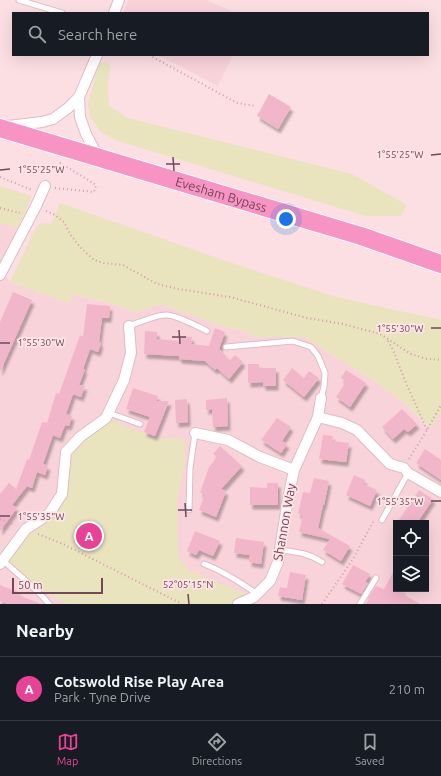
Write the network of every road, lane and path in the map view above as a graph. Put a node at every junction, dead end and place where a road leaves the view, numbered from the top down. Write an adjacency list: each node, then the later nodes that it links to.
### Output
1 (19, 0): 3 (lane)
2 (119, 0): 4 (street)
3 (59, 12)
4 (114, 12)
5 (97, 56): 7 (street)
6 (151, 56): 8 (path)
7 (79, 97): 9 (street); 11 (street)
8 (256, 106)
9 (0, 127): 10 (highway, Evesham Bypass)
10 (63, 147): 11 (highway, Evesham Bypass); 13 (path)
11 (98, 157): 17 (highway, Evesham Bypass)
12 (0, 177): 13 (path)
13 (43, 190): 14 (street)
14 (36, 206): 16 (street); 21 (path)
15 (0, 208): 16 (path)
16 (30, 216): 18 (street)
17 (441, 264)
18 (0, 275)
19 (129, 326): 20 (lane); 25 (street)
20 (207, 331)
21 (388, 340): 23 (path); 28 (path)
22 (226, 347): 24 (lane)
23 (441, 360)
24 (321, 398): 26 (street, Shannon Way)
25 (109, 413): 27 (lane); 36 (street)
26 (318, 417): 30 (street, Shannon Way); 31 (street)
27 (140, 424)
28 (427, 430)
29 (195, 433): 30 (street, Shannon Way); 33 (lane)
30 (294, 470): 37 (street, Shannon Way)
31 (408, 474): 32 (street); 35 (lane)
32 (441, 492)
33 (189, 510)
34 (0, 519): 36 (path)
35 (382, 520)
36 (26, 530): 38 (street); 44 (path)
37 (280, 550): 39 (lane); 42 (street, Shannon Way)
38 (2, 562): 43 (lane)
39 (322, 562)
40 (204, 564): 42 (lane)
41 (376, 578): 46 (lane)
42 (258, 594): 45 (street, Shannon Way)
43 (49, 604)
44 (182, 604)
45 (238, 604)
46 (360, 604)

